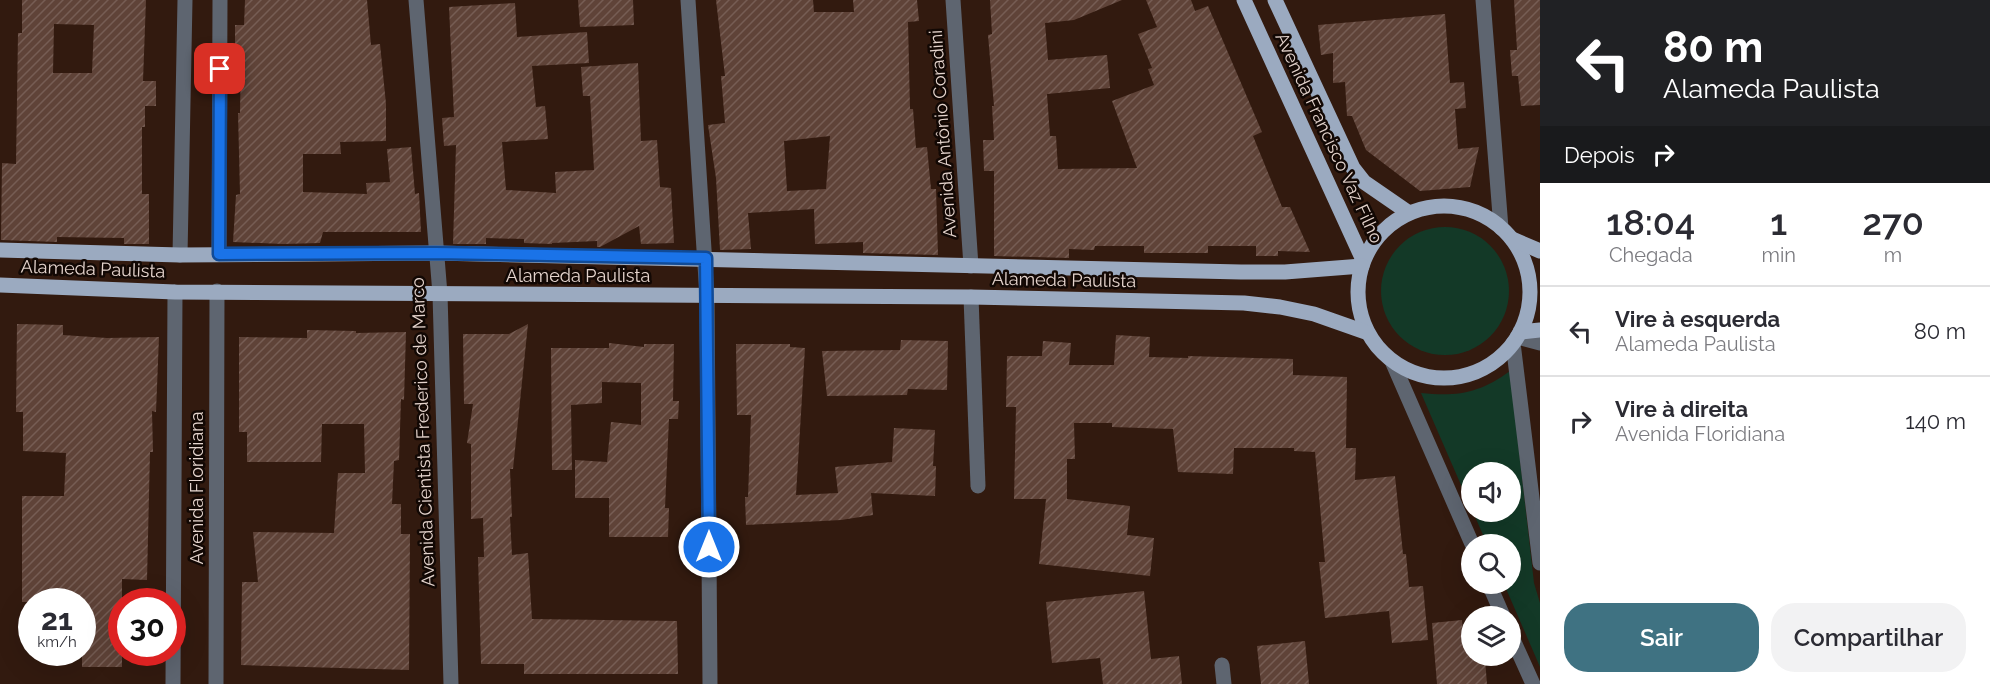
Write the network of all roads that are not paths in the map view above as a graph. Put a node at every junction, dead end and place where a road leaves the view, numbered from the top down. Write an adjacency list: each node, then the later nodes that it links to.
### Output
1 (185, 0): 16 (street)
2 (220, 0): 15 (street)
3 (416, 0): 14 (street, Avenida Cientista Frederico de Marco)
4 (688, 0): 17 (street)
5 (953, 0): 19 (street, Avenida Antônio Coradini)
6 (1244, 0): 18 (main road, Avenida Francisco Vaz Filho)
7 (1275, 0): 9 (main road, Avenida Francisco Vaz Filho)
8 (1483, 0): 10 (street)
9 (1409, 213): 10 (main road); 18 (main road)
10 (1501, 228): 11 (main road)
11 (1512, 239): 13 (main road); 28 (main road)
12 (0, 250): 16 (main road, Alameda Paulista)
13 (1540, 251)
14 (436, 253): 15 (main road, Alameda Paulista); 17 (main road, Alameda Paulista); 23 (street, Avenida Cientista Frederico de Marco)
15 (219, 254): 16 (main road, Alameda Paulista)
16 (180, 255)
17 (706, 258): 19 (main road, Alameda Paulista); 24 (street)
18 (1363, 263): 19 (main road, Alameda Paulista); 27 (main road)
19 (971, 266)
20 (0, 285): 22 (main road, Alameda Paulista)
21 (217, 291): 22 (main road, Alameda Paulista); 23 (main road, Alameda Paulista); 37 (street, Avenida Floridiana)
22 (175, 292): 36 (street, Avenida Floridiana)
23 (440, 294): 24 (main road, Alameda Paulista); 38 (street, Avenida Cientista Frederico de Marco)
24 (707, 296): 25 (main road, Alameda Paulista); 39 (street)
25 (970, 297): 27 (main road, Alameda Paulista); 31 (street)
26 (1540, 330): 28 (main road)
27 (1368, 333): 30 (main road)
28 (1516, 337): 29 (street); 30 (main road); 33 (street)
29 (1540, 343)
30 (1392, 361): 32 (street)
31 (978, 486)
32 (1468, 534)
33 (1540, 563)
34 (1521, 657): 41 (street)
35 (1222, 664): 40 (street)
36 (173, 684)
37 (216, 684)
38 (451, 684)
39 (710, 684)
40 (1224, 684)
41 (1533, 684)

